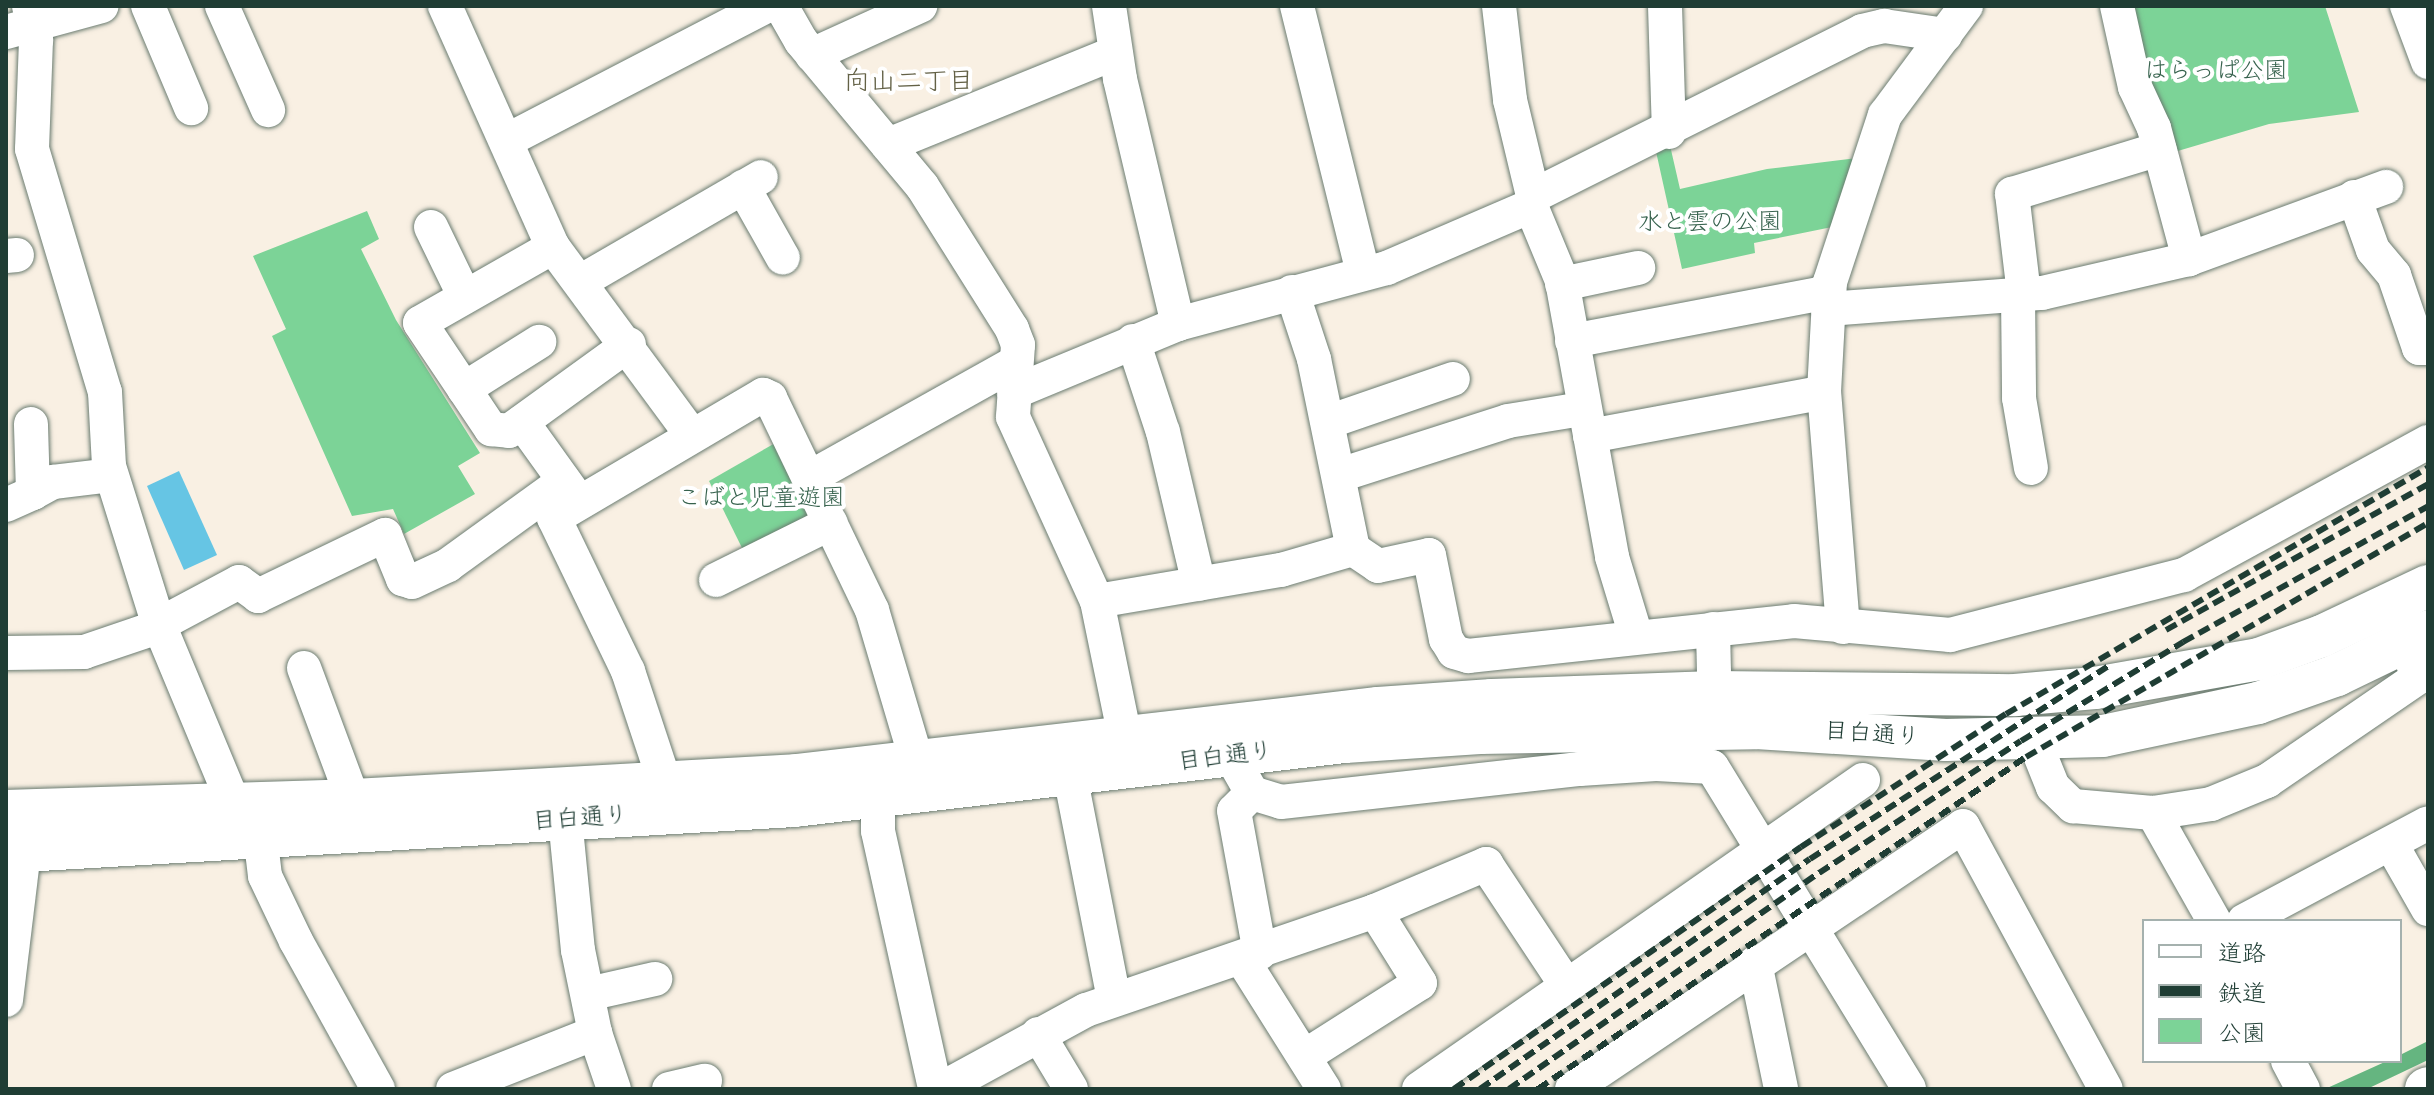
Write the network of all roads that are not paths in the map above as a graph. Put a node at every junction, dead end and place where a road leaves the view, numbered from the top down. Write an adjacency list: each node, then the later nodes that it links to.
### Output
1 (102, 6): 15 (street)
2 (148, 6): 20 (street)
3 (222, 6): 21 (street)
4 (445, 6): 23 (street)
5 (766, 6): 23 (street)
6 (781, 6): 18 (street)
7 (920, 6): 18 (street)
8 (1109, 6): 17 (street)
9 (1297, 6): 34 (street)
10 (1499, 6): 28 (street)
11 (1665, 6): 22 (street)
12 (1966, 6): 16 (street)
13 (2117, 6): 25 (street)
14 (2407, 6): 19 (street)
15 (23, 22): 58 (street)
16 (1945, 35): 22 (street); 40 (street)
17 (1115, 53): 24 (street); 41 (street)
18 (812, 55): 24 (street)
19 (2428, 62)
20 (191, 108)
21 (268, 110)
22 (1669, 132): 28 (street)
23 (506, 141): 30 (street)
24 (888, 145): 47 (street)
25 (2159, 149): 32 (street); 39 (street)
26 (2386, 187): 27 (street)
27 (2354, 197): 32 (street); 46 (street)
28 (1532, 201): 34 (street); 36 (street)
29 (431, 227): 38 (street)
30 (553, 247): 35 (street); 38 (street)
31 (783, 258): 35 (street)
32 (2189, 259): 39 (street)
33 (1638, 268): 36 (street)
34 (1363, 273): 37 (street)
35 (580, 282): 45 (street)
36 (1562, 284): 43 (street)
37 (1292, 292): 41 (street); 52 (street)
38 (464, 295): 49 (street)
39 (2021, 295): 40 (street); 57 (street)
40 (1828, 300): 43 (street); 50 (street)
41 (1178, 324): 42 (street)
42 (1133, 341): 47 (street); 66 (street)
43 (1572, 341): 53 (street)
44 (539, 342): 49 (street)
45 (629, 344): 51 (street); 55 (street)
46 (2428, 348)
47 (1014, 378): 60 (street); 68 (street)
48 (1453, 379): 52 (street)
49 (464, 389): 51 (street)
50 (1824, 392): 53 (street); 70 (street)
51 (522, 422): 61 (street)
52 (1328, 422): 59 (street)
53 (1586, 422): 59 (street); 72 (street)
54 (31, 424): 62 (street)
55 (691, 434): 60 (street); 61 (street)
56 (2428, 442): 70 (street)
57 (2031, 468)
58 (111, 475): 62 (street); 69 (street)
59 (1340, 475): 64 (street)
60 (809, 478): 63 (street)
61 (572, 492): 69 (street); 83 (street)
62 (19, 499)
63 (831, 523): 65 (street); 80 (street)
64 (1353, 549): 66 (street); 72 (street)
65 (716, 580)
66 (1199, 584): 68 (street)
67 (2428, 586): 76 (main road, 目白通り)
68 (1097, 601): 77 (street)
69 (158, 622): 74 (street); 89 (street)
70 (1843, 627): 71 (street)
71 (1713, 629): 72 (street); 76 (street)
72 (1636, 636)
73 (2416, 638): 78 (main road, 目白通り); 87 (street)
74 (6, 653)
75 (304, 668): 86 (street)
76 (1714, 710): 77 (main road, 目白通り); 78 (main road, 目白通り); 79 (main road, 目白通り)
77 (1125, 737): 80 (main road, 目白通り)
78 (2034, 740): 87 (street)
79 (1231, 756): 81 (main road, 目白通り); 84 (street)
80 (916, 759): 83 (main road, 目白通り)
81 (1070, 775): 85 (main road, 目白通り); 105 (street)
82 (1863, 780): 93 (street)
83 (665, 783): 86 (main road, 目白通り)
84 (1252, 793): 93 (street); 100 (street)
85 (878, 796): 88 (main road, 目白通り); 116 (street)
86 (353, 800): 89 (main road, 目白通り)
87 (2153, 813): 97 (street)
88 (565, 818): 89 (main road, 目白通り); 104 (street)
89 (247, 820): 91 (main road, 目白通り); 112 (street)
90 (2428, 823): 92 (street)
91 (17, 831): 94 (street)
92 (2391, 844): 95 (street); 98 (street)
93 (1762, 845): 99 (street); 103 (street)
94 (11, 899): 106 (street)
95 (2428, 909)
96 (1375, 911): 100 (street); 103 (street); 109 (street)
97 (2213, 919)
98 (2248, 919)
99 (1811, 926): 101 (street); 122 (street); 123 (street)
100 (1251, 956): 105 (street); 109 (street)
101 (1755, 963): 120 (street); 121 (street)
102 (655, 979): 104 (street)
103 (1566, 985): 119 (street)
104 (588, 994): 107 (street)
105 (1114, 999): 108 (street)
106 (6, 1000)
107 (595, 1033): 113 (street); 114 (street)
108 (1038, 1034): 116 (street); 117 (street)
109 (1305, 1056): 118 (street)
110 (2289, 1063): 124 (street)
111 (705, 1081): 115 (street)
112 (378, 1089)
113 (453, 1089)
114 (614, 1089)
115 (669, 1089)
116 (938, 1089)
117 (1071, 1089)
118 (1324, 1089)
119 (1419, 1089)
120 (1572, 1089)
121 (1781, 1089)
122 (1909, 1089)
123 (2106, 1089)
124 (2303, 1089)

